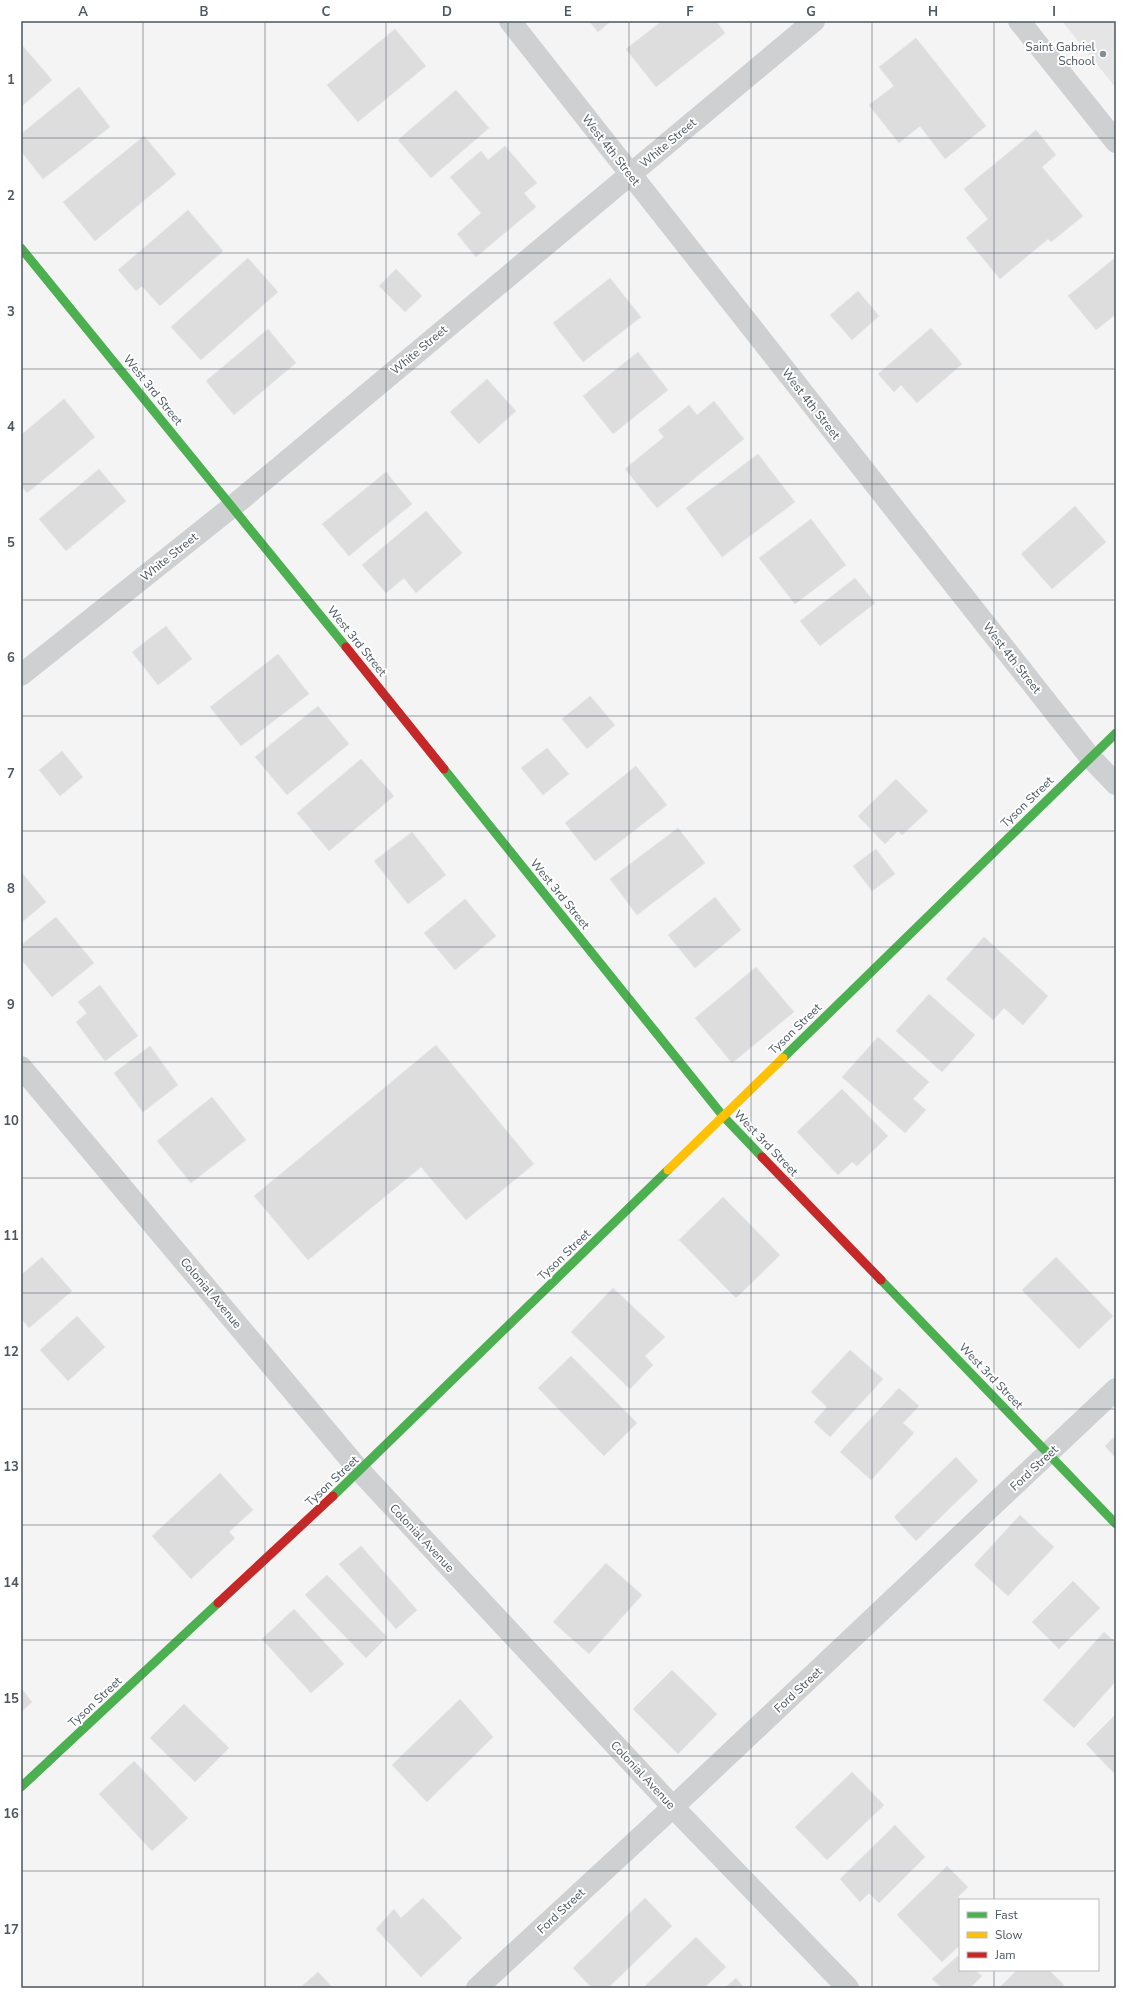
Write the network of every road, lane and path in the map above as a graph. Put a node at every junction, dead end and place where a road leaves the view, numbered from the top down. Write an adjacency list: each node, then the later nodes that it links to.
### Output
1 (510, 21): 5 (street, West 4th Street)
2 (814, 21): 5 (street, White Street)
3 (1019, 21): 4 (street)
4 (1116, 142)
5 (630, 174): 7 (street, White Street); 10 (street, West 4th Street)
6 (21, 248): 7 (street, West 3rd Street)
7 (233, 506): 8 (street, White Street); 13 (street, West 3rd Street)
8 (21, 675)
9 (1116, 733): 10 (street, Tyson Street)
10 (1090, 757): 11 (street, West 4th Street); 13 (street, Tyson Street)
11 (1116, 784)
12 (21, 1067): 16 (street, Colonial Avenue)
13 (723, 1116): 15 (street, West 3rd Street); 16 (street, Tyson Street)
14 (1116, 1389): 15 (street, Ford Street)
15 (1049, 1454): 17 (street, West 3rd Street); 19 (street, Ford Street)
16 (360, 1471): 18 (street, Tyson Street); 19 (street, Colonial Avenue)
17 (1116, 1524)
18 (21, 1787)
19 (673, 1807): 20 (street, Ford Street); 21 (street, Colonial Avenue)
20 (477, 1988)
21 (848, 1988)

